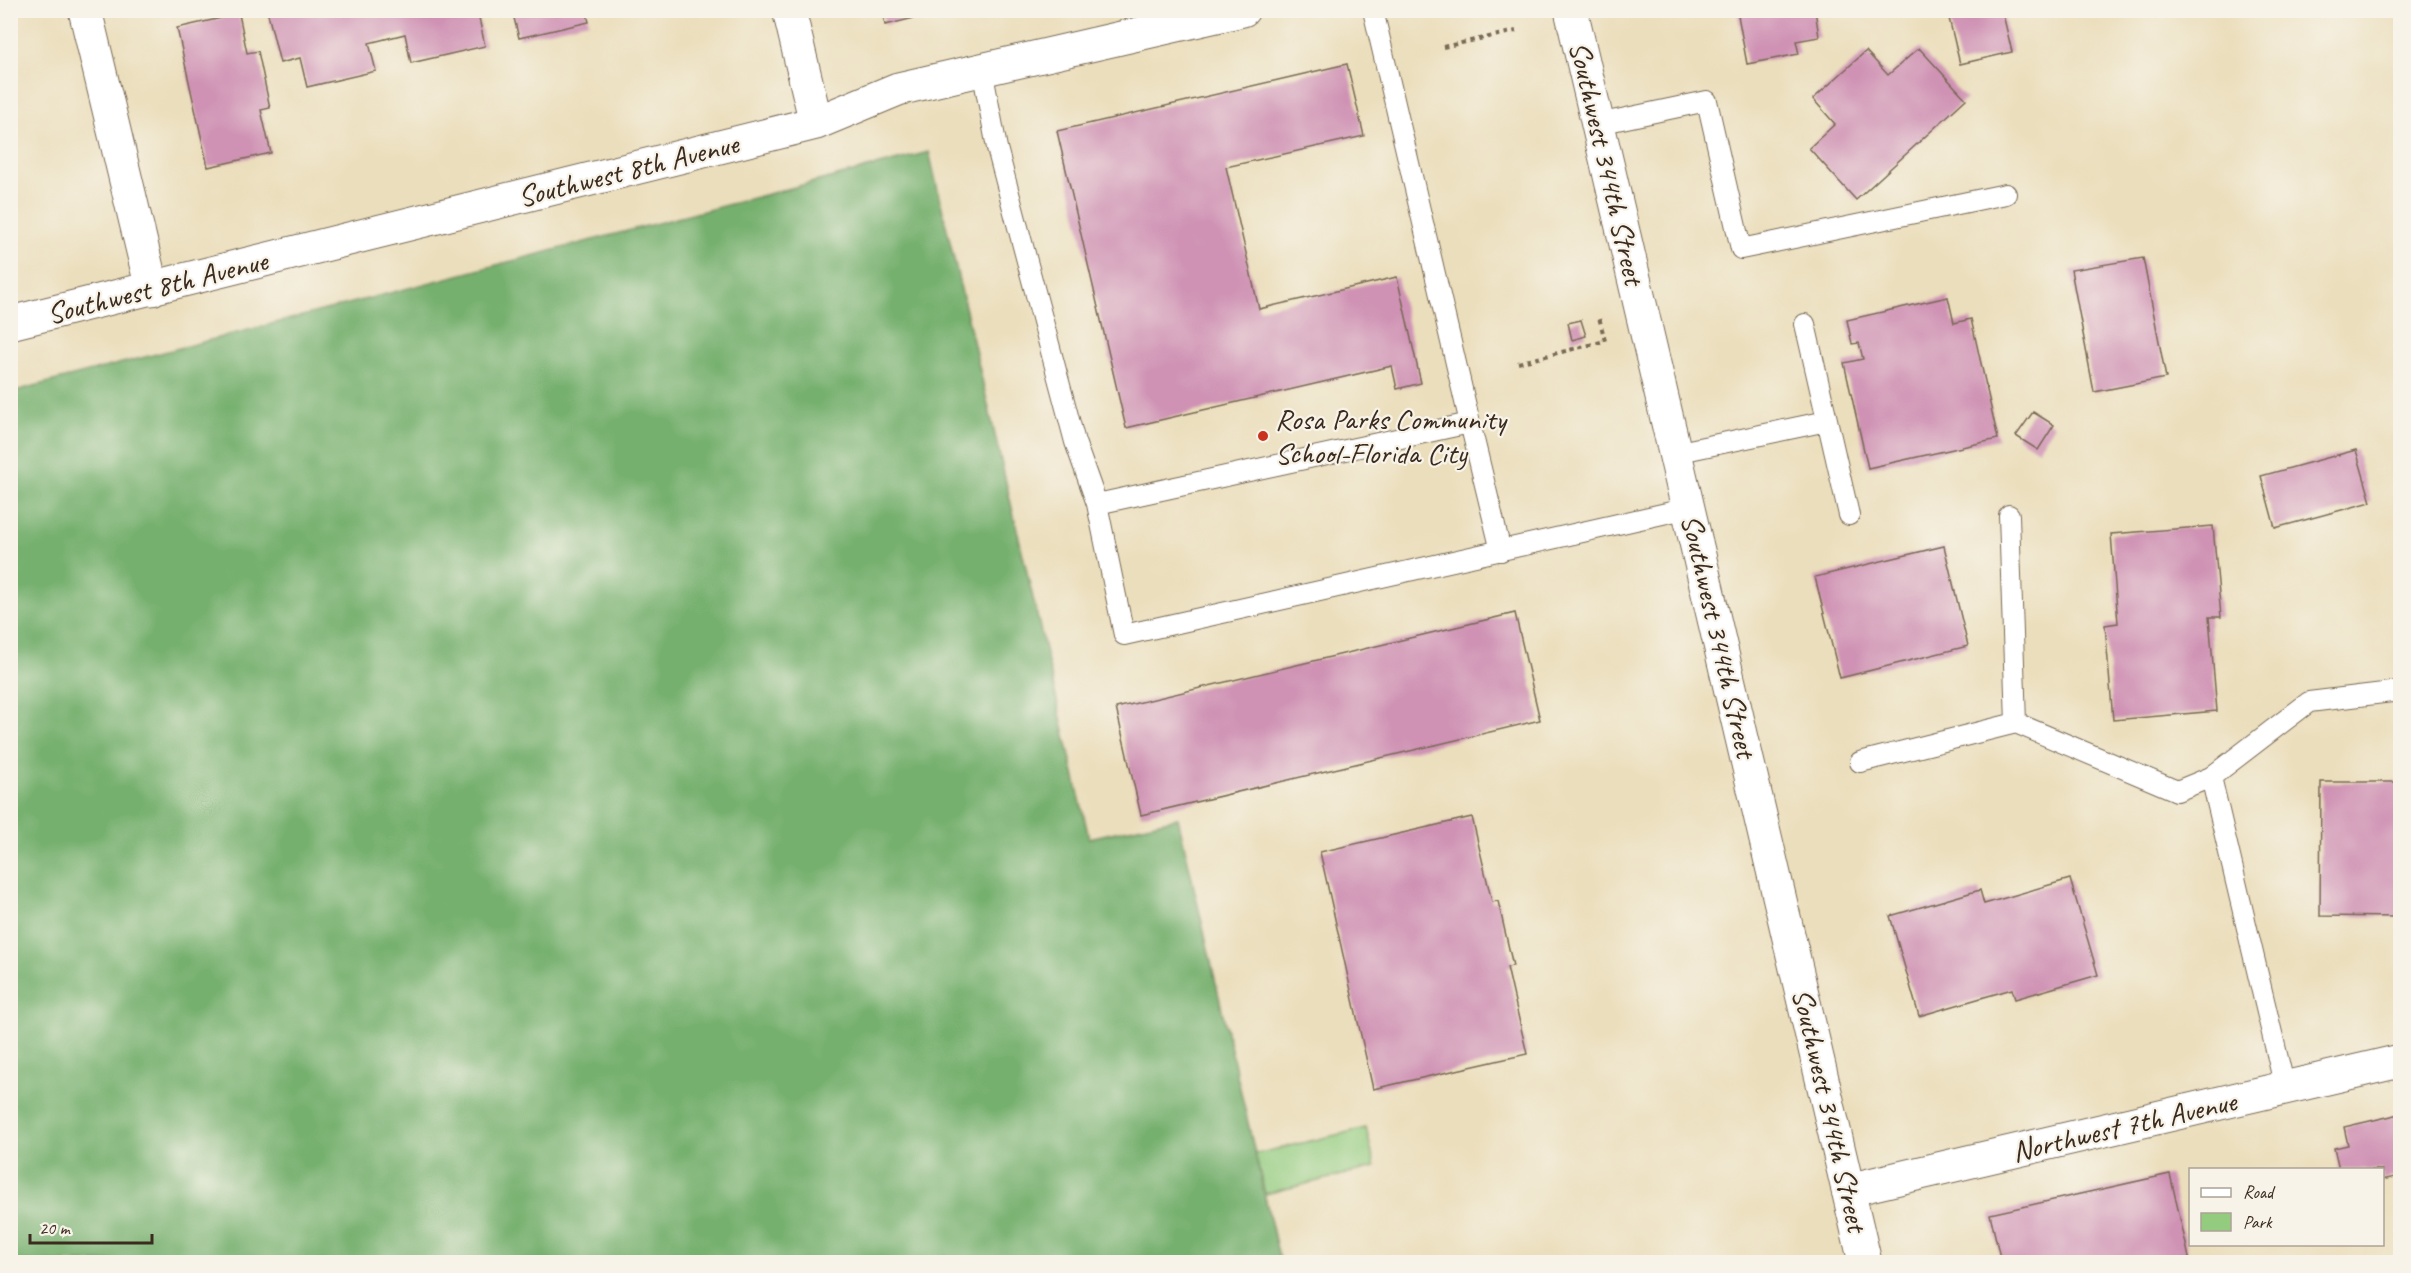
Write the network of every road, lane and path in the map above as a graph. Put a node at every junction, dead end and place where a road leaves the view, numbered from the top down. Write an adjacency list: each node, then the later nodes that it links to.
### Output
1 (84, 10): 12 (street)
2 (789, 10): 9 (street)
3 (1243, 10): 8 (street, Southwest 8th Avenue)
4 (1373, 10): 18 (lane)
5 (1571, 10): 10 (street, Southwest 344th Street)
6 (1516, 31): 7 (path)
7 (1443, 47)
8 (982, 69): 9 (street, Southwest 8th Avenue); 20 (lane)
9 (816, 123): 12 (street, Southwest 8th Avenue)
10 (1598, 124): 11 (lane); 19 (street, Southwest 344th Street)
11 (2007, 194)
12 (152, 289): 14 (street, Southwest 8th Avenue)
13 (1599, 317): 16 (path)
14 (10, 323)
15 (1805, 324): 17 (lane)
16 (1518, 363)
17 (1827, 421): 19 (lane); 22 (lane)
18 (1470, 423): 20 (lane); 24 (lane)
19 (1675, 453): 21 (street, Southwest 344th Street)
20 (1097, 504): 24 (lane)
21 (1689, 508): 24 (lane); 31 (street, Southwest 344th Street)
22 (1849, 515)
23 (2009, 515): 26 (lane)
24 (1501, 551)
25 (2400, 691): 28 (lane)
26 (2016, 723): 27 (lane); 28 (lane)
27 (1860, 762)
28 (2211, 777): 30 (lane)
29 (2400, 1061): 30 (street, Northwest 7th Avenue)
30 (2285, 1088): 31 (street, Northwest 7th Avenue)
31 (1848, 1190): 32 (street, Southwest 344th Street)
32 (1865, 1263)

